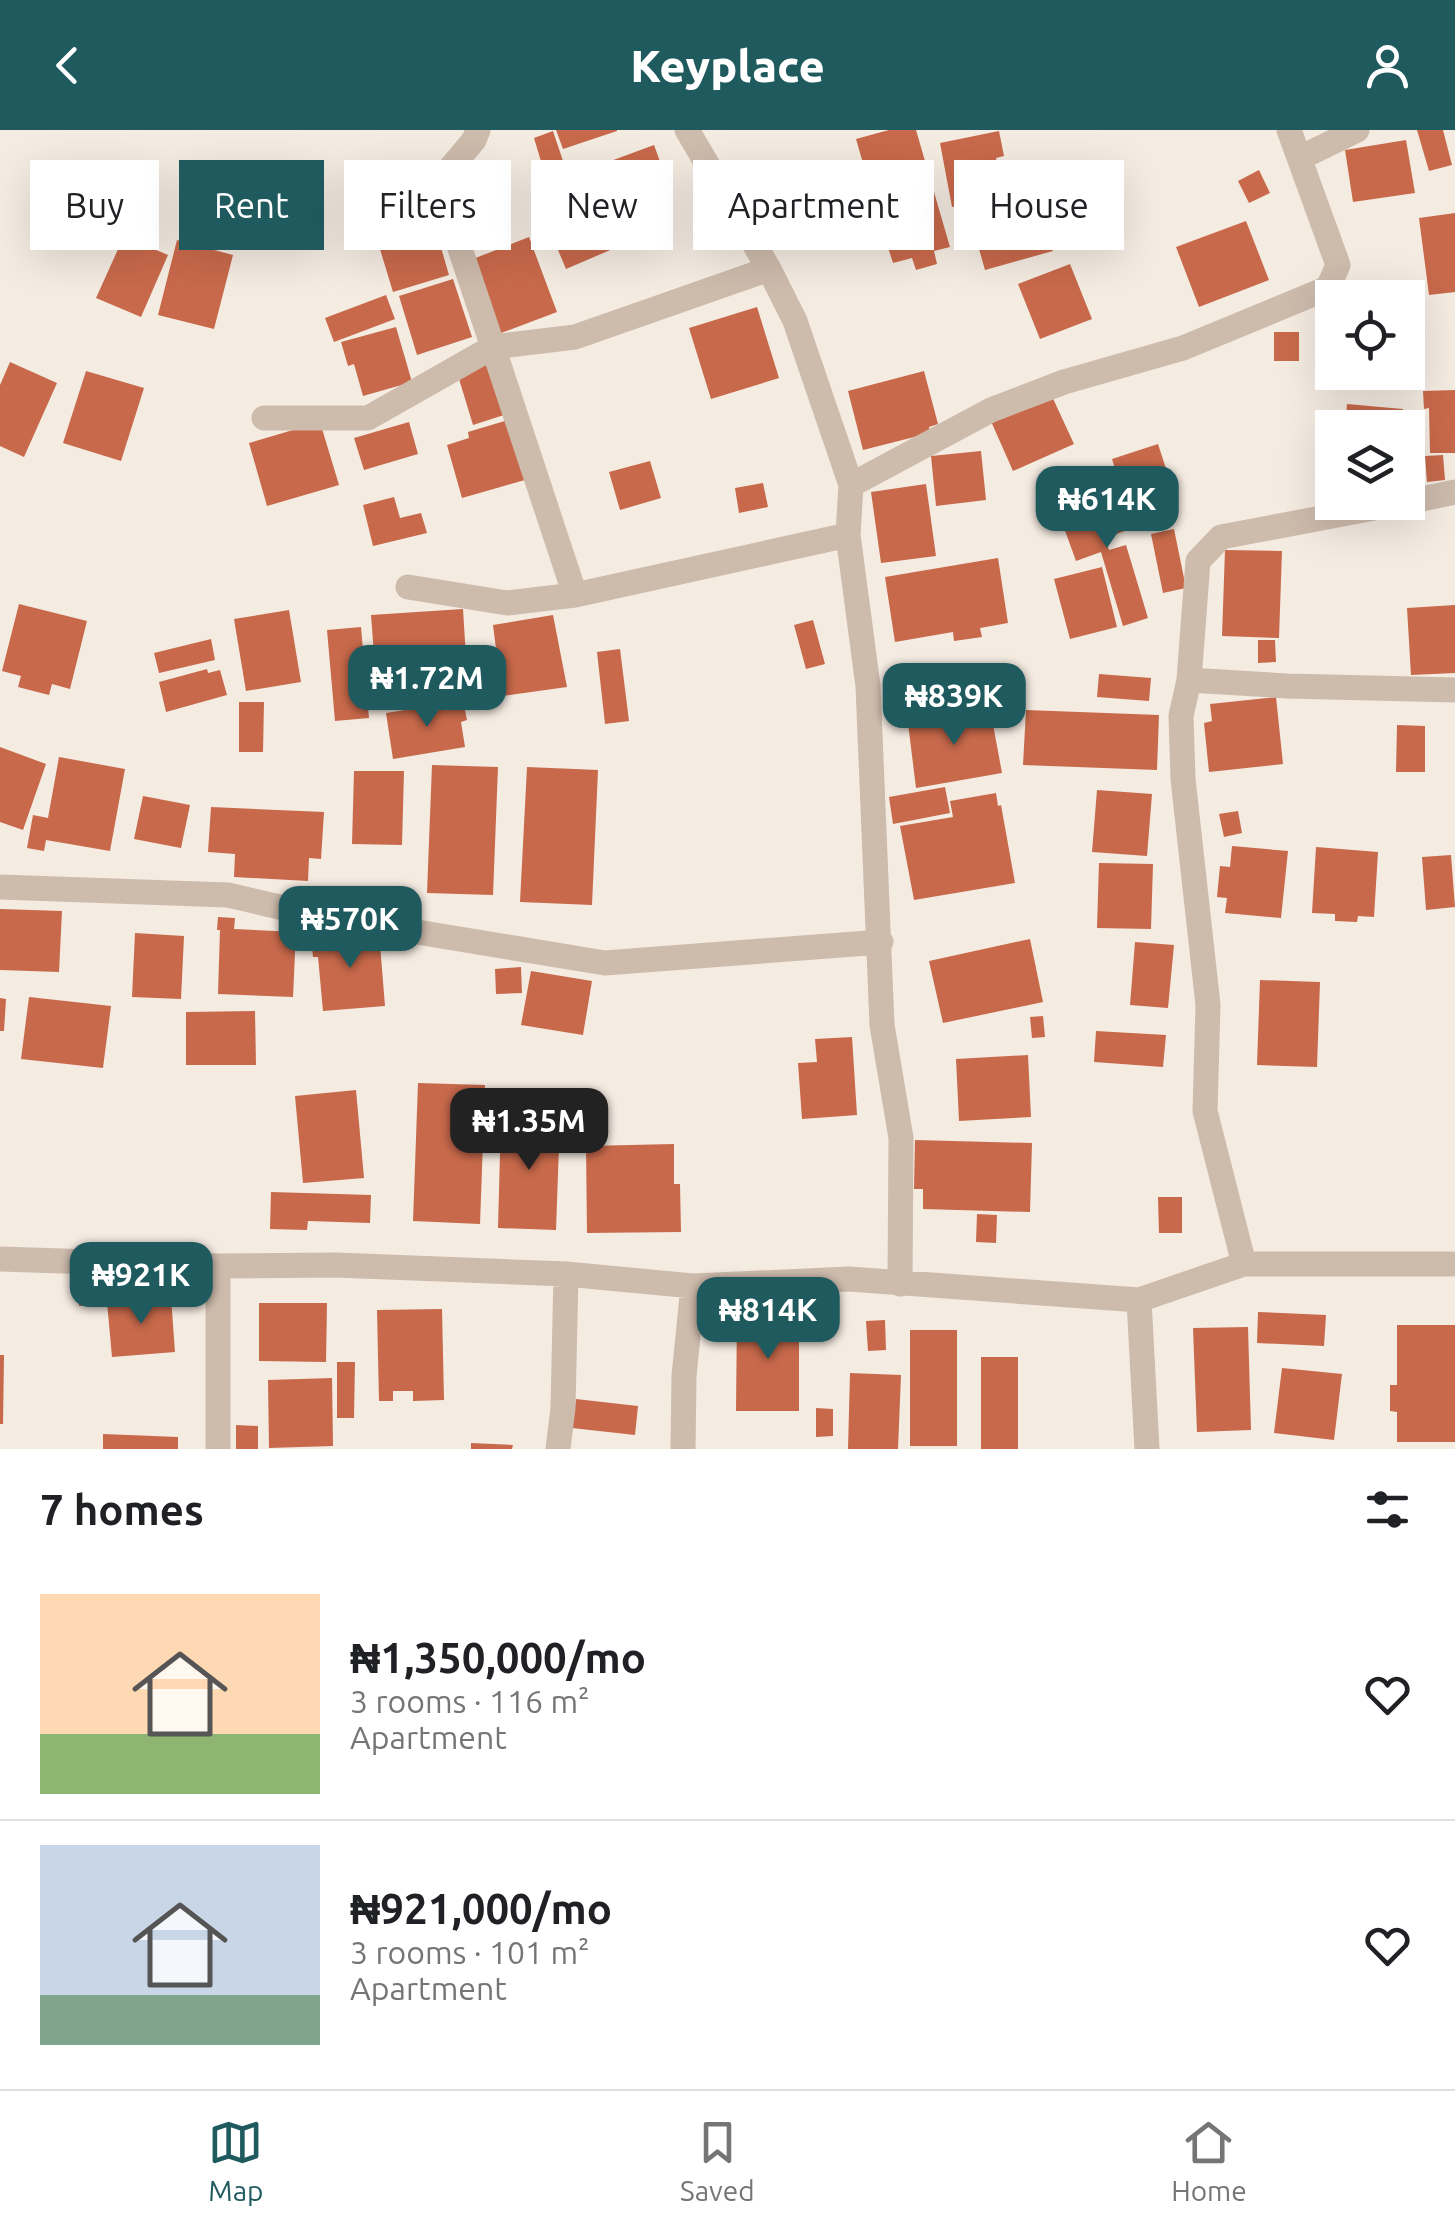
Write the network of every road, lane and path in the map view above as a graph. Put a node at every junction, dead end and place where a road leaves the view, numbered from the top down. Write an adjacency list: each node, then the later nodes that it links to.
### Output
1 (478, 130): 7 (street)
2 (687, 130): 6 (street)
3 (1289, 130): 5 (street)
4 (1357, 130): 5 (street)
5 (1300, 158): 9 (street)
6 (769, 269): 7 (street); 9 (street)
7 (493, 347): 8 (street); 15 (street)
8 (264, 418)
9 (851, 485): 13 (street)
10 (1455, 492): 11 (street)
11 (1425, 498)
12 (1315, 519): 16 (street)
13 (848, 535): 15 (street); 19 (street)
14 (408, 587): 15 (street)
15 (575, 595)
16 (1189, 680): 17 (street); 21 (street)
17 (1455, 690)
18 (0, 887): 19 (street)
19 (881, 942): 25 (street)
20 (0, 1259): 23 (street)
21 (1244, 1264): 22 (street); 27 (street)
22 (1455, 1264)
23 (218, 1266): 24 (street); 28 (street)
24 (566, 1274): 26 (street); 29 (street)
25 (900, 1284): 26 (street); 27 (street)
26 (693, 1286): 30 (street)
27 (1139, 1300): 31 (street)
28 (218, 1449)
29 (558, 1449)
30 (683, 1449)
31 (1146, 1449)

